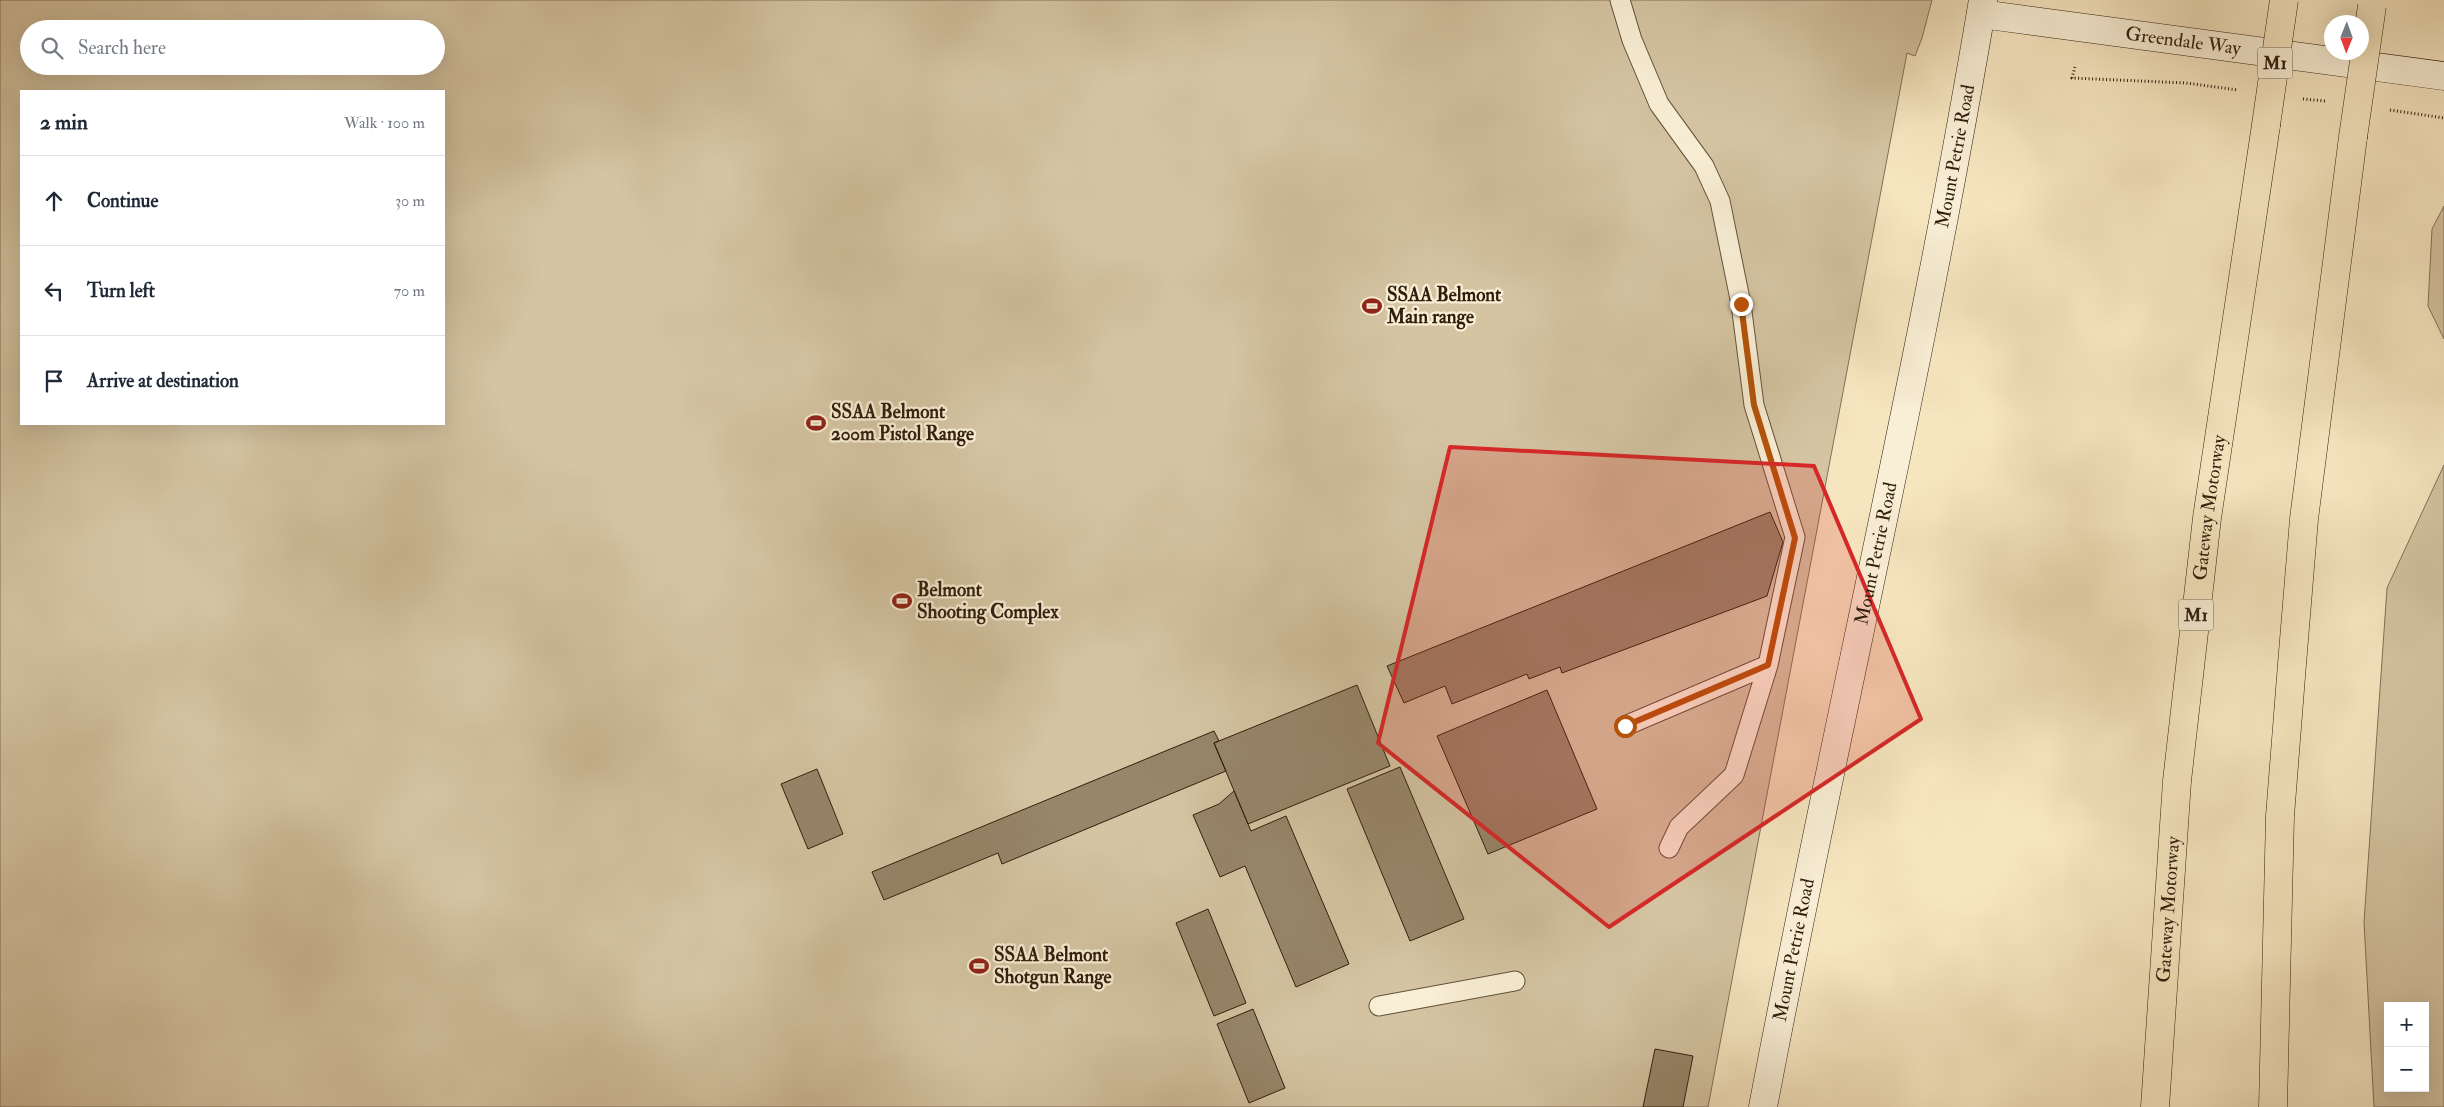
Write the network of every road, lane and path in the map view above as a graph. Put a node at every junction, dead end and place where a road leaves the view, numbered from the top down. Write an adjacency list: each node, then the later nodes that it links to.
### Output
1 (1620, 0): 6 (lane)
2 (2284, 0): 12 (highway, Gateway Motorway / M1, bridge)
3 (2372, 3): 13 (highway, bridge)
4 (1982, 7): 5 (street, Greendale Way); 11 (street, Mount Petrie Road)
5 (2444, 76)
6 (1768, 665): 7 (lane); 8 (lane)
7 (1625, 726)
8 (1669, 848)
9 (1514, 981): 10 (lane)
10 (1378, 1006)
11 (1763, 1107)
12 (2155, 1107)
13 (2273, 1107)

